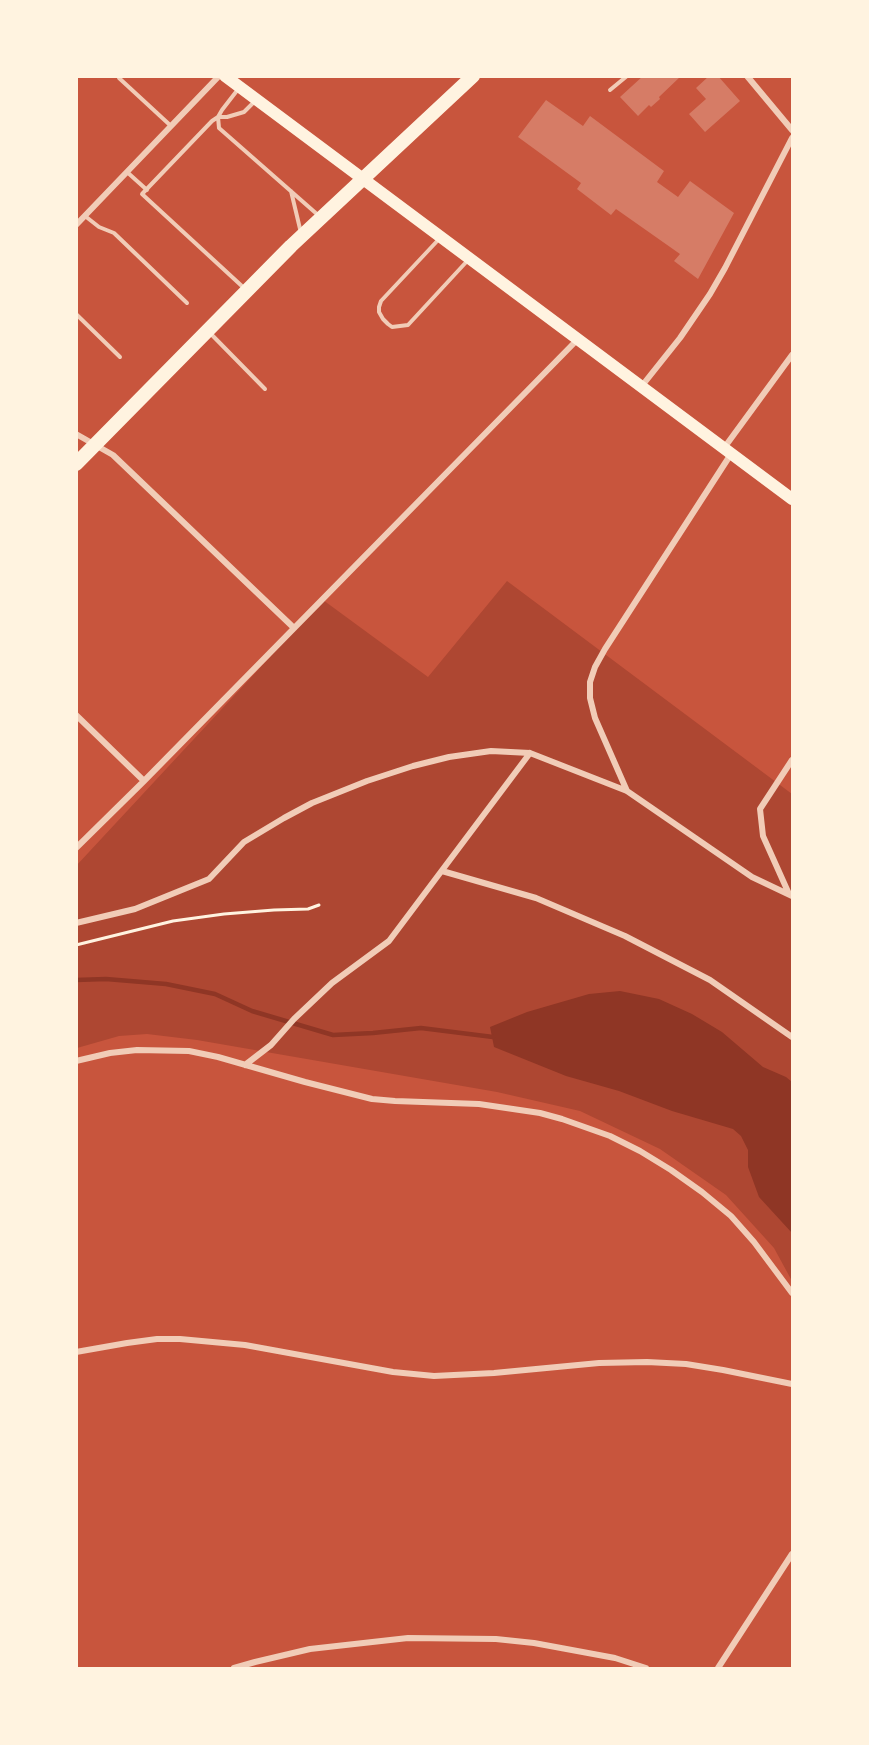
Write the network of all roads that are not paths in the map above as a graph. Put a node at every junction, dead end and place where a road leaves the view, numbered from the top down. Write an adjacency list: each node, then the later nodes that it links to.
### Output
1 (120, 76): 11 (lane)
2 (219, 76): 11 (street)
3 (225, 76): 7 (main road)
4 (473, 76): 15 (main road)
5 (627, 76): 8 (lane)
6 (747, 76): 12 (street)
7 (240, 87): 9 (main road); 10 (lane)
8 (610, 90)
9 (256, 100): 10 (lane); 15 (main road)
10 (218, 117): 16 (lane); 17 (lane)
11 (171, 126): 14 (street)
12 (792, 130)
13 (792, 138): 31 (street)
14 (127, 172): 16 (lane); 18 (street)
15 (362, 178): 19 (main road); 22 (main road)
16 (147, 190): 24 (lane)
17 (291, 190): 19 (lane); 21 (lane)
18 (85, 216): 20 (street); 25 (lane)
19 (321, 217): 21 (main road)
20 (76, 225)
21 (302, 236): 24 (main road)
22 (441, 237): 23 (main road); 23 (lane)
23 (470, 259): 28 (main road)
24 (247, 290): 27 (main road)
25 (187, 303)
26 (76, 314): 30 (lane)
27 (208, 330): 32 (lane); 34 (main road)
28 (578, 339): 31 (main road); 38 (street)
29 (792, 355): 35 (street)
30 (120, 357)
31 (641, 387): 35 (main road)
32 (266, 389)
33 (76, 434): 34 (street)
34 (95, 445): 36 (main road); 38 (street)
35 (728, 451): 37 (main road); 43 (street)
36 (76, 464)
37 (792, 499)
38 (294, 628): 42 (street)
39 (76, 716): 42 (street)
40 (530, 753): 43 (street); 45 (street); 47 (street)
41 (792, 760): 46 (street)
42 (144, 781): 44 (street)
43 (627, 791): 46 (street)
44 (76, 848)
45 (442, 871): 48 (street); 50 (street)
46 (791, 895)
47 (76, 923)
48 (792, 1038)
49 (76, 1061): 50 (street)
50 (245, 1065): 51 (street)
51 (792, 1293)
52 (76, 1352): 53 (street)
53 (792, 1384)
54 (792, 1554): 57 (street)
55 (234, 1668): 56 (street)
56 (646, 1668)
57 (718, 1668)

